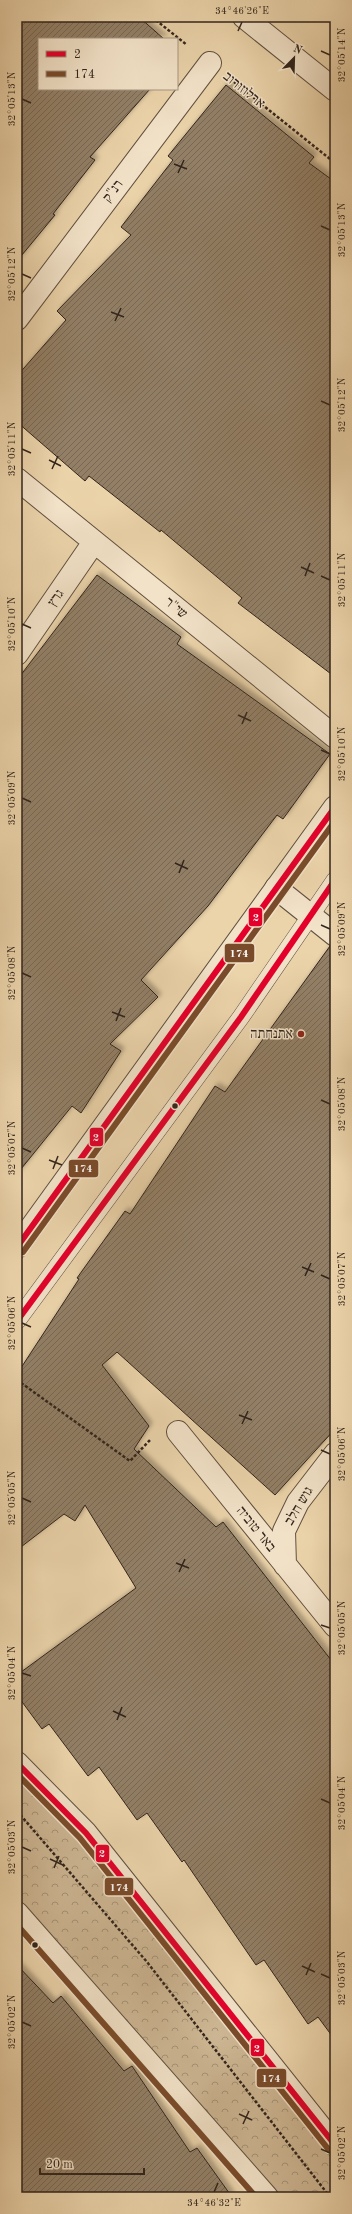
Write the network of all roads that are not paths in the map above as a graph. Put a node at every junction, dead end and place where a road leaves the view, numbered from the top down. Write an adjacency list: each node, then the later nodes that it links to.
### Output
1 (244, 17): 3 (street)
2 (210, 63): 4 (street, רנ"ק)
3 (335, 90)
4 (17, 319)
5 (17, 479): 6 (street, שי"ר)
6 (94, 542): 7 (street, גרץ); 8 (street, שי"ר)
7 (17, 654)
8 (335, 737)
9 (335, 807): 11 (street)
10 (335, 880): 12 (lane)
11 (276, 888): 12 (street); 14 (street)
12 (310, 915): 13 (street); 15 (lane)
13 (335, 934)
14 (17, 1247)
15 (17, 1321)
16 (178, 1432): 18 (street, באר טוביה)
17 (335, 1454): 18 (street, גוש חלב)
18 (285, 1565): 19 (street, באר טוביה)
19 (335, 1626)
20 (17, 1763): 22 (street)
21 (17, 1913): 23 (street)
22 (335, 2145)
23 (267, 2197)

